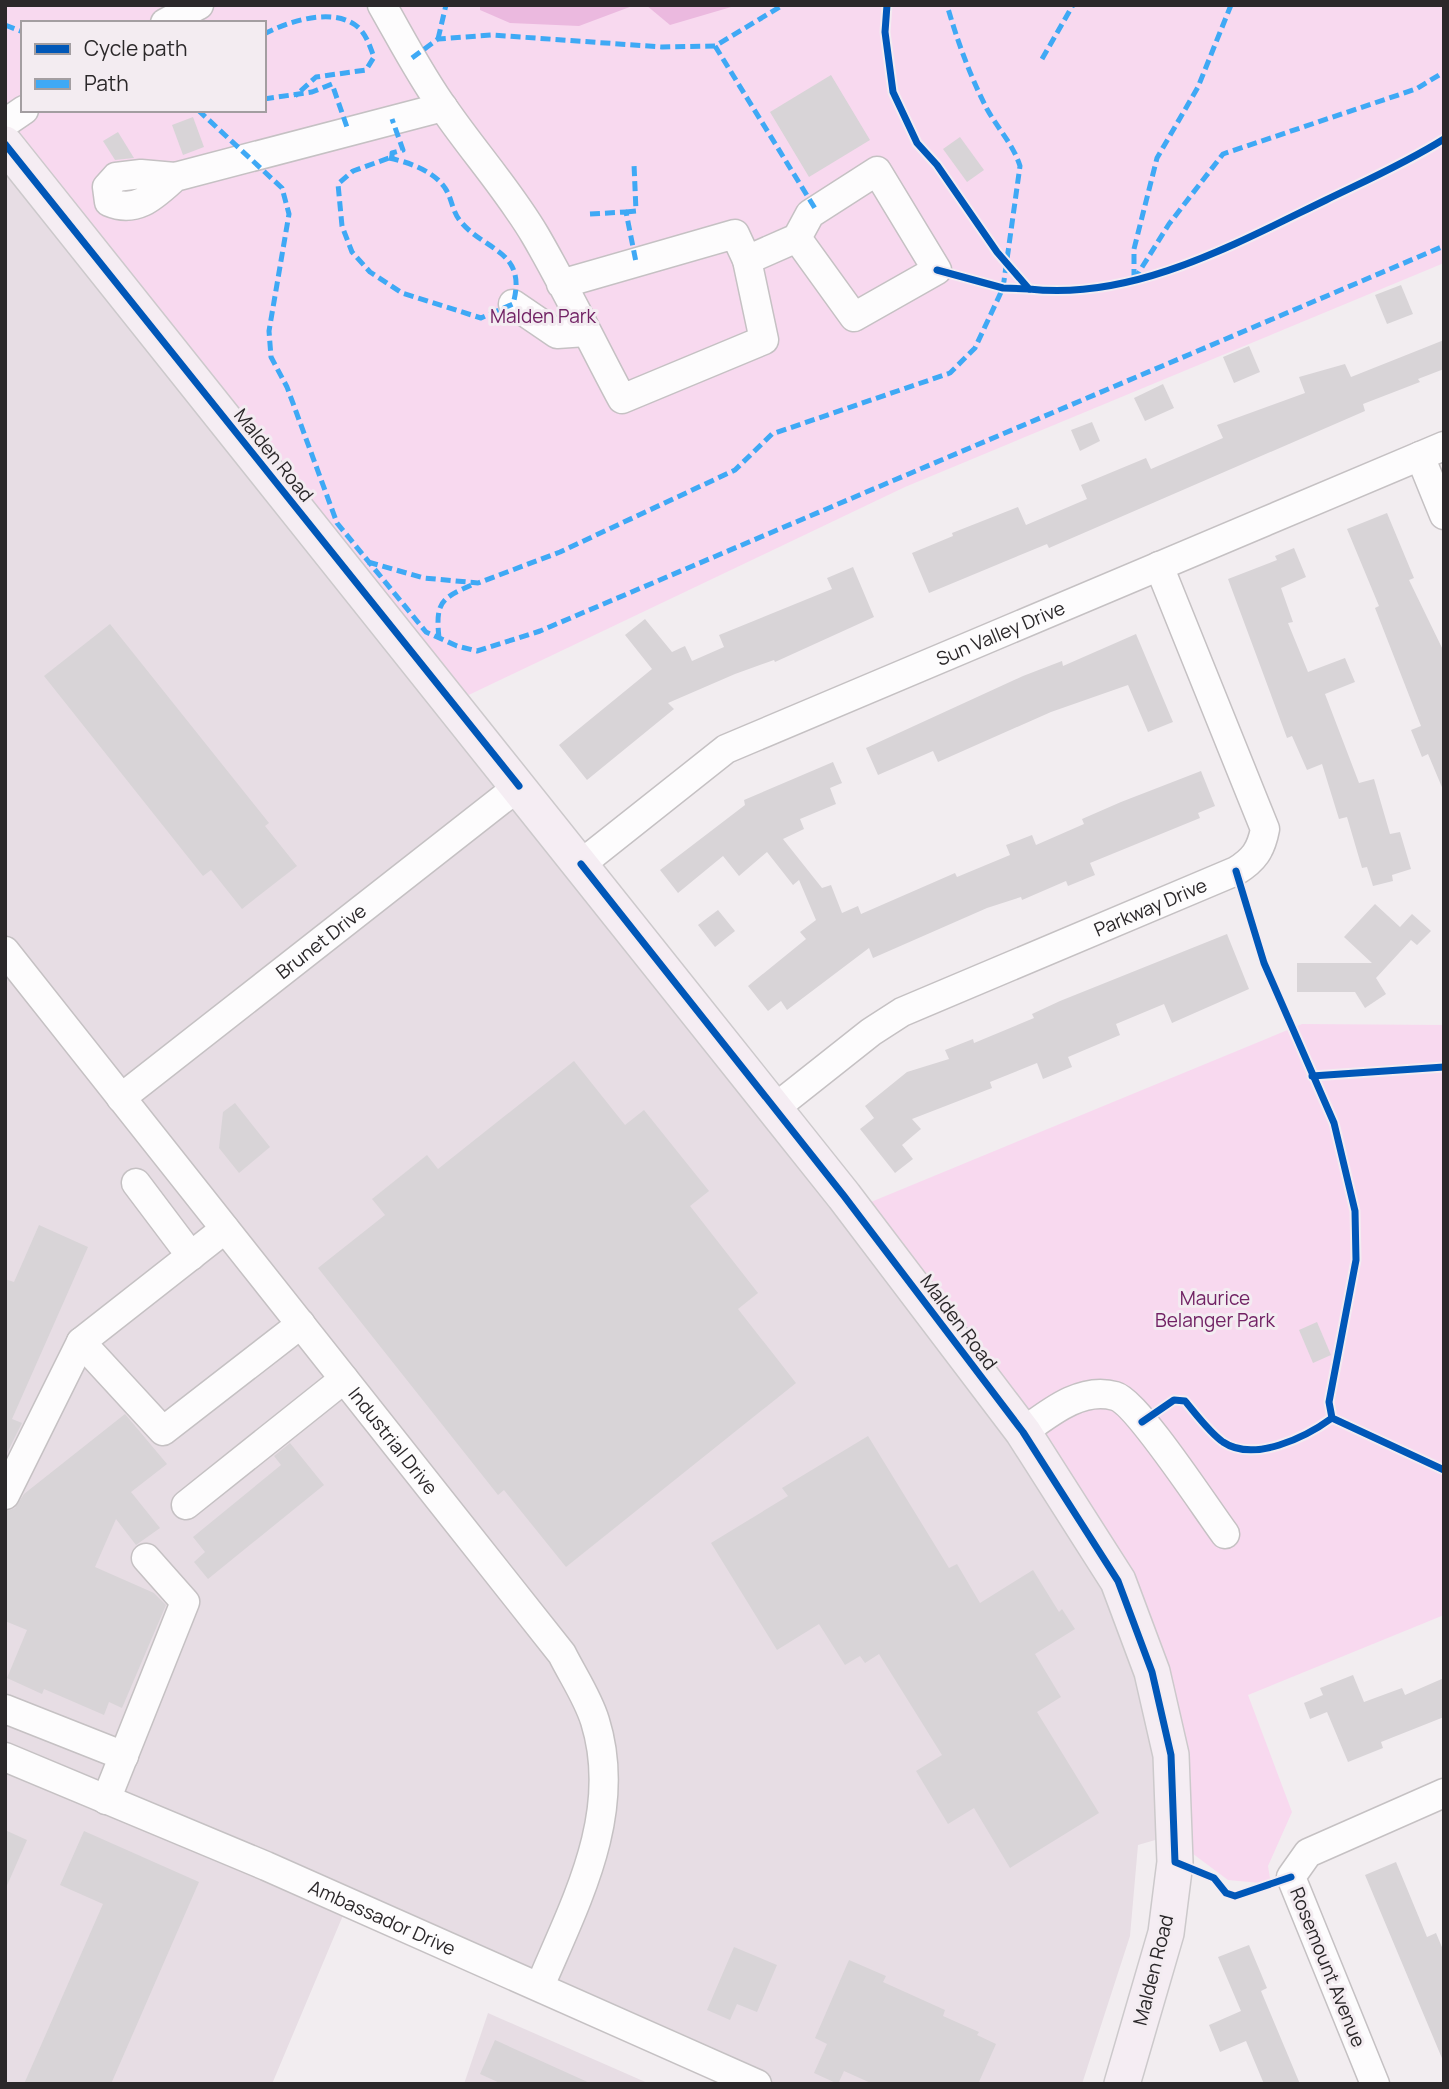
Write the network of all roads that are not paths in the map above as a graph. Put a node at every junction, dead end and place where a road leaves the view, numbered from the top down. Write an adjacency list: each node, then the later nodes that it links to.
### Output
1 (199, 5): 3 (street)
2 (382, 5): 4 (street)
3 (169, 21)
4 (443, 107): 8 (street); 11 (street)
5 (21, 112): 6 (street)
6 (5, 123)
7 (5, 144): 17 (main road, Malden Road)
8 (175, 177)
9 (797, 238): 9 (street); 10 (street)
10 (747, 260): 11 (street); 13 (street)
11 (561, 284): 13 (street)
12 (513, 304): 13 (street)
13 (586, 332)
14 (1432, 451): 15 (street); 16 (street, Sun Valley Drive)
15 (1444, 515)
16 (1159, 566): 18 (street, Sun Valley Drive); 21 (street, Parkway Drive)
17 (519, 786): 18 (main road, Malden Road); 20 (street, Brunet Drive)
18 (581, 864): 21 (main road, Malden Road)
19 (5, 951): 20 (street, Industrial Drive)
20 (121, 1098): 23 (street, Industrial Drive)
21 (775, 1108): 28 (main road, Malden Road)
22 (136, 1182): 24 (street)
23 (225, 1229): 24 (street); 25 (street, Industrial Drive)
24 (191, 1256): 26 (street)
25 (300, 1324): 26 (street); 27 (street, Industrial Drive)
26 (81, 1342): 29 (street)
27 (344, 1379): 30 (street); 38 (street, Industrial Drive)
28 (1023, 1432): 31 (street); 41 (main road, Malden Road)
29 (5, 1495)
30 (186, 1505)
31 (1224, 1534)
32 (146, 1558): 34 (street)
33 (5, 1709): 34 (street)
34 (124, 1756): 37 (street)
35 (5, 1758): 37 (street, Ambassador Drive)
36 (1444, 1793): 42 (street, Rosemount Avenue)
37 (106, 1800): 38 (street, Ambassador Drive)
38 (540, 1986): 39 (street, Ambassador Drive)
39 (721, 2076): 40 (street, Ambassador Drive)
40 (757, 2084)
41 (1122, 2084)
42 (1376, 2084)

